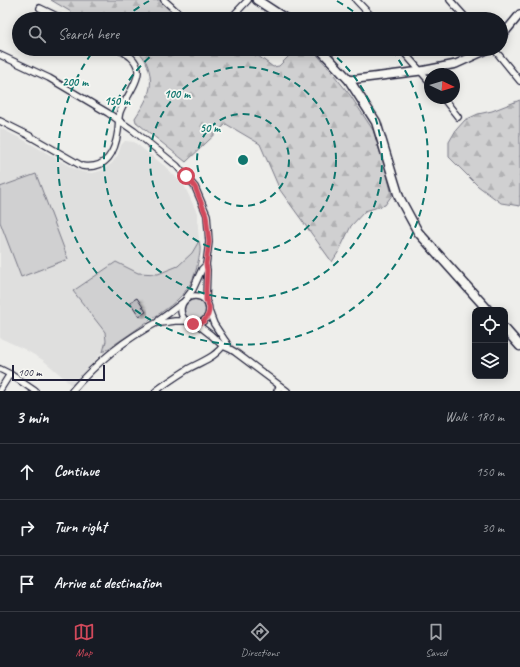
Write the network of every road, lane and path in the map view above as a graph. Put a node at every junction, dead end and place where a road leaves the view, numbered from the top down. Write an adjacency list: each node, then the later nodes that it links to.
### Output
1 (164, 0): 8 (street)
2 (248, 0): 9 (street)
3 (257, 0): 10 (main road)
4 (356, 0): 11 (street)
5 (450, 0): 12 (street)
6 (40, 8): 7 (street)
7 (48, 12)
8 (177, 12)
9 (237, 12)
10 (275, 12)
11 (367, 12)
12 (461, 12)
13 (520, 14): 14 (street)
14 (508, 29)
15 (0, 56): 27 (street)
16 (131, 56): 27 (street)
17 (327, 56): 23 (main road)
18 (407, 56): 21 (street)
19 (473, 56): 21 (street)
20 (500, 56): 24 (street)
21 (421, 71): 22 (street); 23 (street)
22 (424, 75)
23 (349, 80): 33 (main road)
24 (520, 80)
25 (448, 104): 26 (street)
26 (458, 117)
27 (118, 120): 28 (street); 29 (street)
28 (0, 121)
29 (206, 264): 30 (street); 31 (street)
30 (187, 298): 31 (street); 32 (street)
31 (206, 300): 34 (street)
32 (182, 303): 35 (street); 36 (street)
33 (485, 307)
34 (209, 311): 37 (street); 39 (street)
35 (186, 321): 36 (street); 37 (street)
36 (158, 322): 46 (street)
37 (196, 324): 39 (street)
38 (508, 332): 40 (main road)
39 (225, 344): 43 (street); 47 (street)
40 (520, 346)
41 (0, 369): 42 (street)
42 (10, 374): 44 (street); 45 (street)
43 (279, 388): 48 (street)
44 (0, 390)
45 (35, 391)
46 (72, 391)
47 (156, 391)
48 (287, 391)

